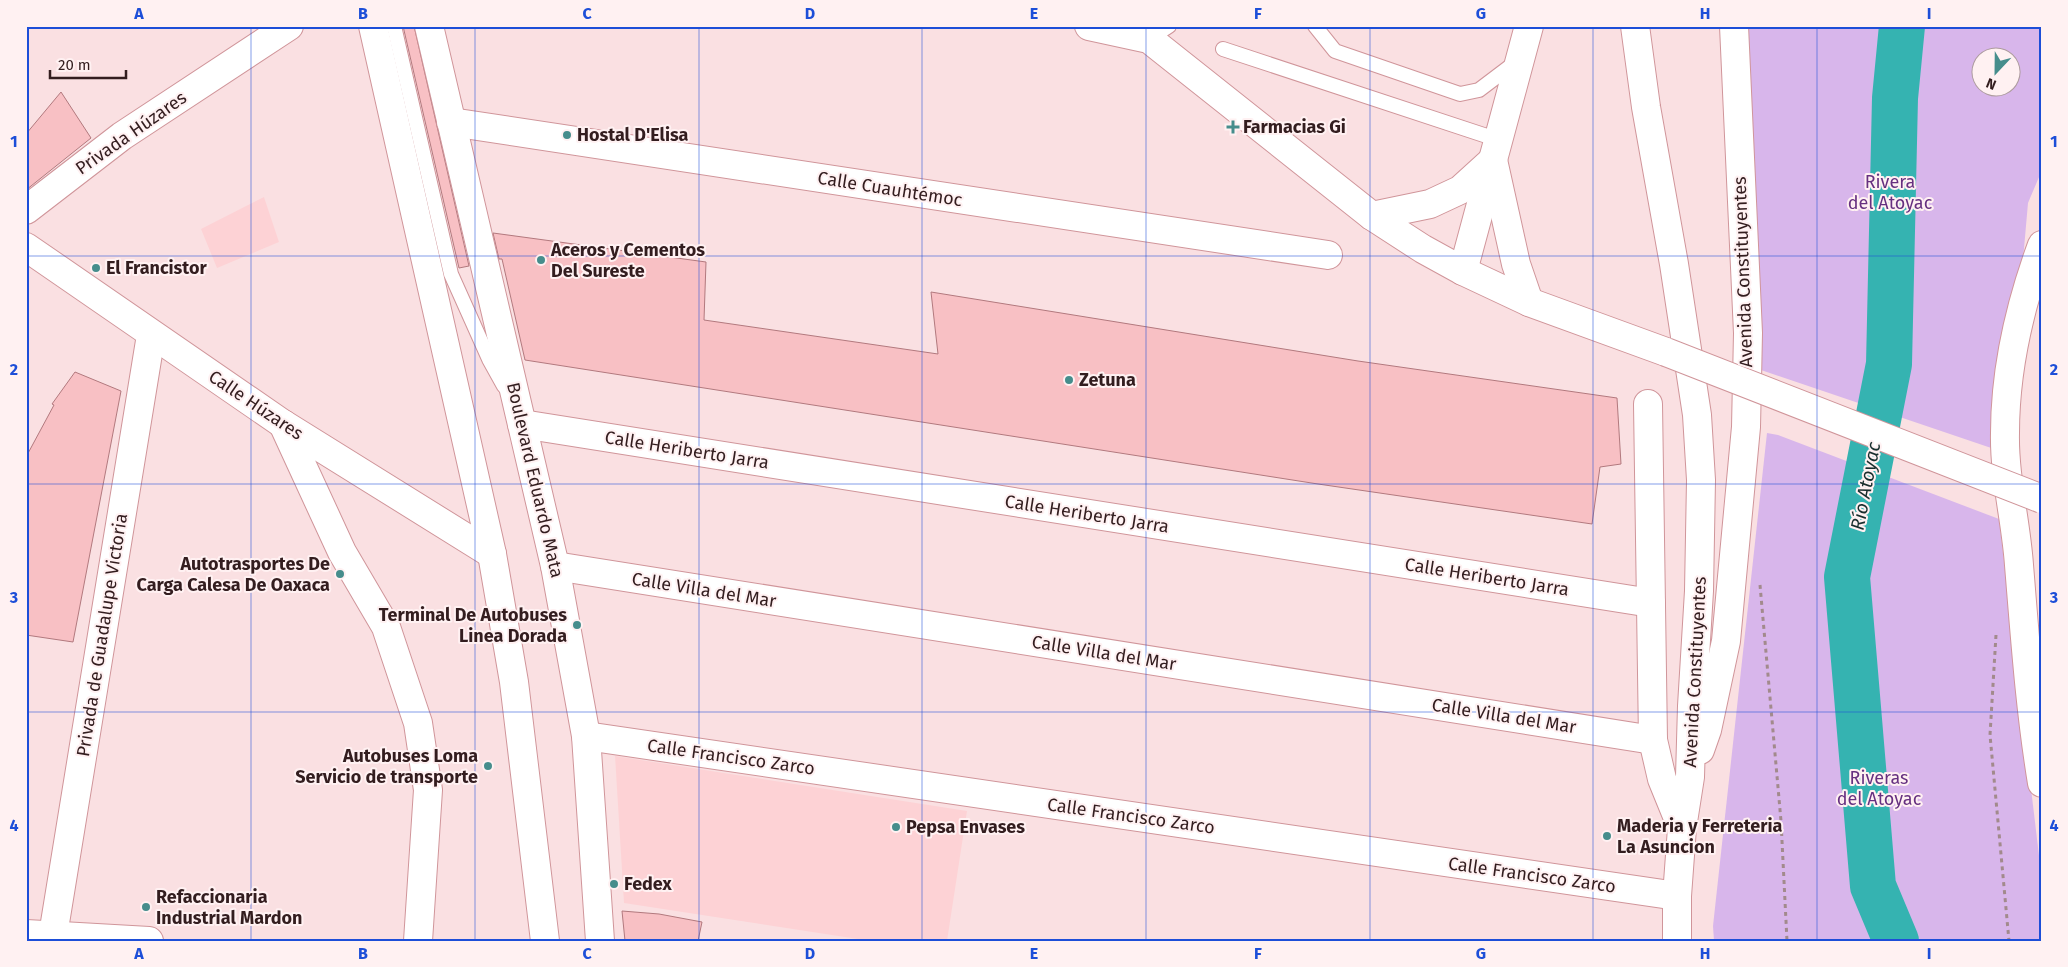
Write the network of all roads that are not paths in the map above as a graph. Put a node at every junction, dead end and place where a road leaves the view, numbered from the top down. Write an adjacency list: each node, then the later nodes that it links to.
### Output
1 (289, 26): 15 (street, Privada Húzares)
2 (372, 26): 27 (street)
3 (394, 26): 24 (lane)
4 (429, 26): 13 (street, Boulevard Eduardo Mata)
5 (1089, 26): 10 (street)
6 (1315, 26): 12 (lane)
7 (1529, 26): 12 (street)
8 (1635, 26): 32 (street, Avenida Constituyentes)
9 (1734, 26): 32 (street, Avenida Constituyentes)
10 (1150, 31): 16 (street)
11 (1223, 49): 14 (lane)
12 (1521, 58): 14 (street)
13 (452, 122): 19 (street, Calle Cuauhtémoc); 24 (street, Boulevard Eduardo Mata)
14 (1496, 150): 16 (street); 20 (street); 21 (street)
15 (26, 210)
16 (1372, 216): 20 (street)
17 (2042, 245): 33 (street)
18 (26, 247): 22 (street, Calle Húzares)
19 (1328, 255)
20 (1463, 271): 21 (street)
21 (1529, 302): 26 (street, bridge)
22 (151, 335): 25 (street, Calle Húzares); 37 (street, Privada de Guadalupe Victoria)
23 (1648, 404): 29 (street)
24 (521, 418): 28 (street, Boulevard Eduardo Mata); 29 (street, Calle Heriberto Jarra)
25 (283, 424): 27 (street, Calle Húzares); 39 (street)
26 (2042, 499)
27 (492, 554): 40 (street)
28 (555, 566): 30 (street, Boulevard Eduardo Mata); 31 (street, Calle Villa del Mar)
29 (1651, 603): 31 (street)
30 (586, 736): 35 (street, Calle Francisco Zarco); 41 (street, Boulevard Eduardo Mata)
31 (1653, 740): 34 (street)
32 (1690, 777): 34 (street)
33 (2042, 782)
34 (1682, 828): 35 (street)
35 (1677, 896): 42 (street)
36 (26, 934): 37 (street)
37 (54, 934): 38 (street)
38 (149, 941)
39 (418, 941)
40 (545, 941)
41 (600, 941)
42 (1677, 941)

